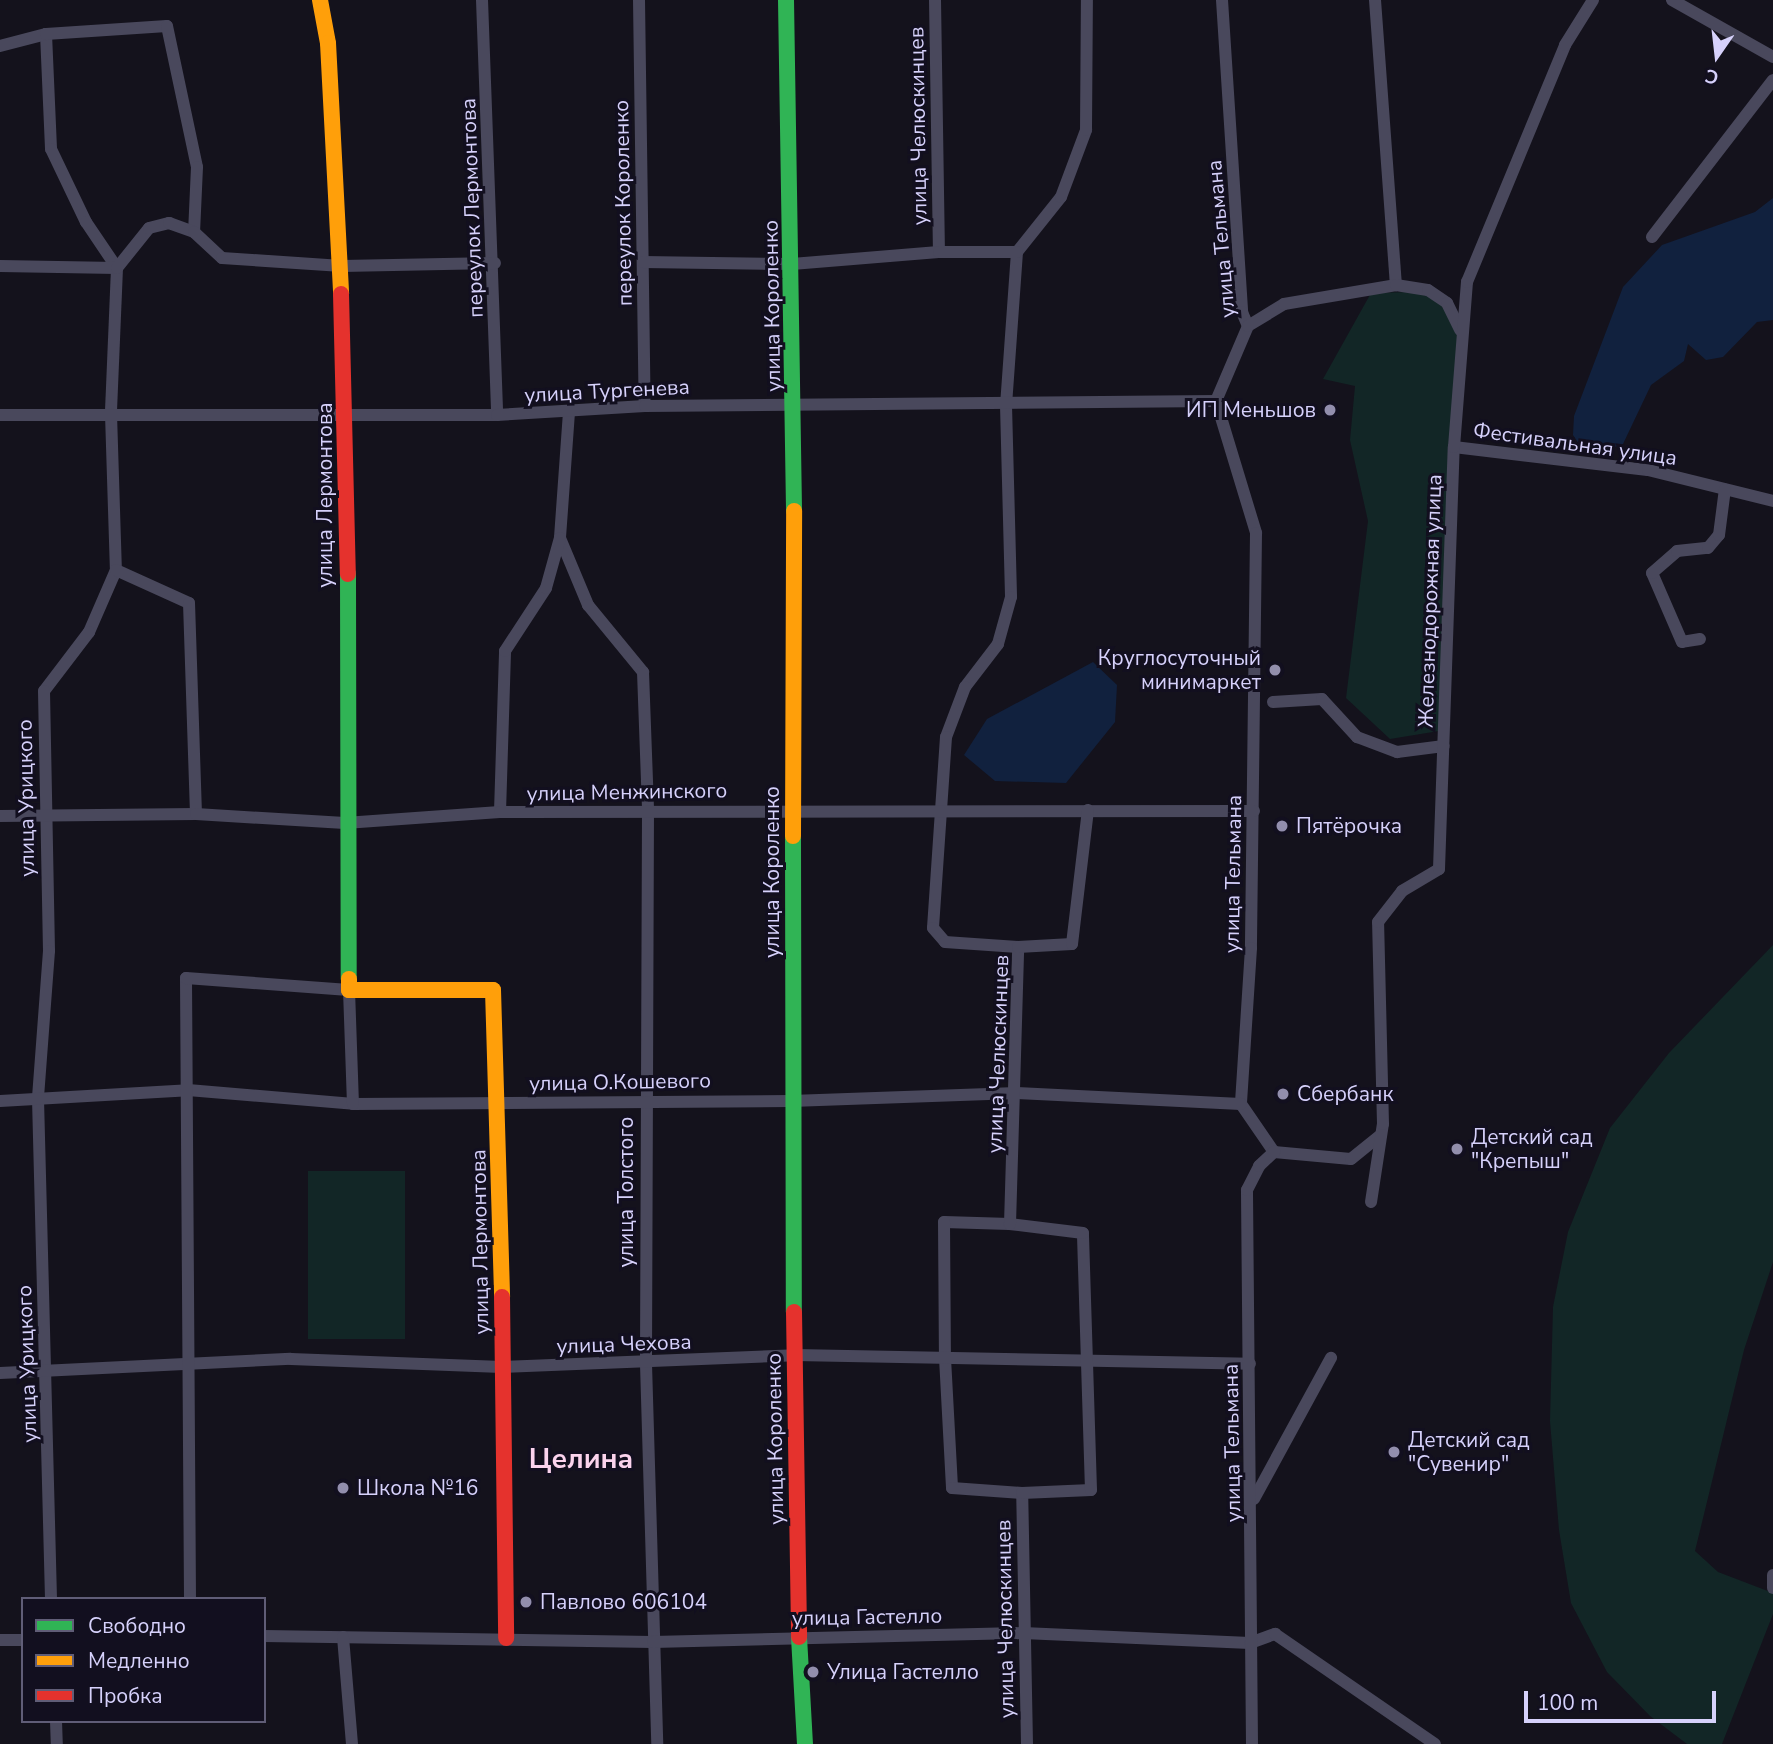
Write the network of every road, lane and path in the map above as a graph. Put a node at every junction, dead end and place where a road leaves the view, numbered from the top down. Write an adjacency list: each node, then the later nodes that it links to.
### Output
1 (320, 0): 23 (street, улица Лермонтова)
2 (482, 0): 20 (street, переулок Лермонтова)
3 (639, 0): 19 (street, переулок Короленко)
4 (786, 0): 21 (street, улица Короленко)
5 (935, 0): 17 (street, улица Челюскинцев)
6 (1087, 0): 18 (street)
7 (1222, 0): 26 (street, улица Тельмана)
8 (1375, 0): 25 (street)
9 (1672, 0): 13 (street)
10 (1586, 2): 27 (street, Железнодорожная улица)
11 (46, 34): 12 (street); 15 (street); 24 (street)
12 (0, 46)
13 (1773, 57)
14 (1773, 80): 16 (street)
15 (194, 232): 23 (street); 24 (street)
16 (1652, 237)
17 (939, 252): 18 (street); 21 (street)
18 (1017, 252): 30 (street)
19 (643, 262): 21 (street); 31 (street, переулок Короленко)
20 (495, 263): 23 (street); 36 (street, переулок Лермонтова)
21 (792, 264): 29 (street, улица Короленко)
22 (0, 265): 24 (street)
23 (342, 266): 35 (street, улица Лермонтова)
24 (117, 268): 33 (street, улица Урицкого)
25 (1396, 285): 26 (street); 27 (street)
26 (1248, 326): 28 (street, улица Тельмана)
27 (1460, 330): 37 (street, Железнодорожная улица)
28 (1216, 401): 30 (street, улица Тургенева); 49 (street, улица Тельмана)
29 (795, 404): 30 (street, улица Тургенева); 31 (street, улица Тургенева); 45 (street, улица Короленко)
30 (1006, 405): 46 (street)
31 (645, 406): 32 (street, улица Тургенева)
32 (569, 412): 36 (street, улица Тургенева); 40 (street, улица Толстого)
33 (111, 414): 34 (street, улица Тургенева); 35 (street, улица Тургенева); 41 (street, улица Урицкого)
34 (0, 415)
35 (347, 415): 36 (street, улица Тургенева); 54 (street, улица Лермонтова)
36 (497, 415)
37 (1454, 447): 38 (street, Фестивальная улица); 44 (street, Железнодорожная улица)
38 (1725, 489): 39 (street, Фестивальная улица); 42 (street)
39 (1773, 501)
40 (560, 538): 48 (street, улица Толстого); 50 (street, улица Толстого)
41 (116, 570): 51 (street); 53 (street, улица Урицкого)
42 (1700, 639)
43 (1273, 702): 44 (street)
44 (1444, 746): 66 (street, Железнодорожная улица)
45 (794, 809): 46 (street, улица Менжинского); 48 (street, улица Менжинского); 62 (street, улица Короленко)
46 (938, 809): 47 (street, улица Менжинского); 55 (street)
47 (1088, 810): 49 (street, улица Менжинского); 55 (street, улица Челюскинцев)
48 (648, 811): 50 (street, улица Менжинского); 60 (street, улица Толстого)
49 (1254, 811): 65 (street, улица Тельмана)
50 (500, 812): 54 (street, улица Менжинского)
51 (196, 814): 53 (street, улица Менжинского); 54 (street, улица Менжинского)
52 (0, 816): 53 (street, улица Менжинского)
53 (43, 816): 59 (street, улица Урицкого)
54 (345, 823): 56 (street, улица Лермонтова)
55 (1018, 947): 58 (street, улица Челюскинцев)
56 (349, 990): 57 (street, улица Лермонтова); 63 (street, улица Лермонтова); 64 (street, улица Лермонтова)
57 (188, 1090): 59 (street, улица О.Кошевого); 64 (street, улица О.Кошевого); 76 (street, улица Лермонтова)
58 (1017, 1093): 62 (street, улица О.Кошевого); 65 (street, улица О.Кошевого); 69 (street, улица Челюскинцев)
59 (38, 1099): 61 (street, улица О.Кошевого); 78 (street, улица Урицкого)
60 (644, 1099): 62 (street, улица О.Кошевого); 63 (street, улица О.Кошевого); 74 (street, улица Толстого)
61 (0, 1101)
62 (791, 1101): 70 (street, улица Короленко)
63 (499, 1103): 64 (street, улица О.Кошевого); 77 (street, улица Лермонтова)
64 (353, 1104)
65 (1241, 1104): 67 (street)
66 (1381, 1135): 67 (street); 68 (street, Железнодорожная улица)
67 (1274, 1152): 75 (street, улица Тельмана)
68 (1371, 1202)
69 (1010, 1224): 71 (street, улица Челюскинцев); 73 (street, улица Челюскинцев)
70 (795, 1355): 71 (street, улица Чехова); 74 (street, улица Чехова); 90 (street, улица Короленко)
71 (945, 1358): 73 (street, улица Чехова); 80 (street, улица Челюскинцев)
72 (1331, 1358): 81 (street)
73 (1086, 1361): 75 (street, улица Чехова); 80 (street, улица Челюскинцев)
74 (646, 1364): 77 (street, улица Чехова); 93 (street, улица Толстого)
75 (1250, 1364): 81 (street, улица Тельмана)
76 (189, 1365): 77 (street, улица Чехова); 78 (street, улица Чехова); 85 (street, улица Лермонтова)
77 (502, 1367): 89 (street, улица Лермонтова)
78 (47, 1371): 79 (street, улица Чехова); 84 (street, улица Урицкого)
79 (0, 1373)
80 (1022, 1493): 86 (street, улица Челюскинцев)
81 (1252, 1501): 94 (street, улица Тельмана)
82 (1773, 1575): 83 (street)
83 (1773, 1588)
84 (51, 1597)
85 (190, 1597)
86 (1023, 1633): 90 (street, улица Гастелло); 94 (street, улица Гастелло); 100 (street, улица Челюскинцев)
87 (266, 1636): 88 (street, улица Гастелло)
88 (343, 1637): 89 (street, улица Гастелло); 97 (street)
89 (506, 1638): 93 (street, улица Гастелло)
90 (799, 1638): 93 (street, улица Гастелло); 99 (street, улица Короленко)
91 (0, 1640): 92 (street)
92 (21, 1640)
93 (653, 1642): 98 (street, улица Толстого)
94 (1250, 1643): 101 (street, улица Тельмана); 102 (street, улица Гастелло)
95 (56, 1723): 96 (street)
96 (57, 1744)
97 (352, 1744)
98 (657, 1744)
99 (805, 1744)
100 (1027, 1744)
101 (1252, 1744)
102 (1435, 1744)

